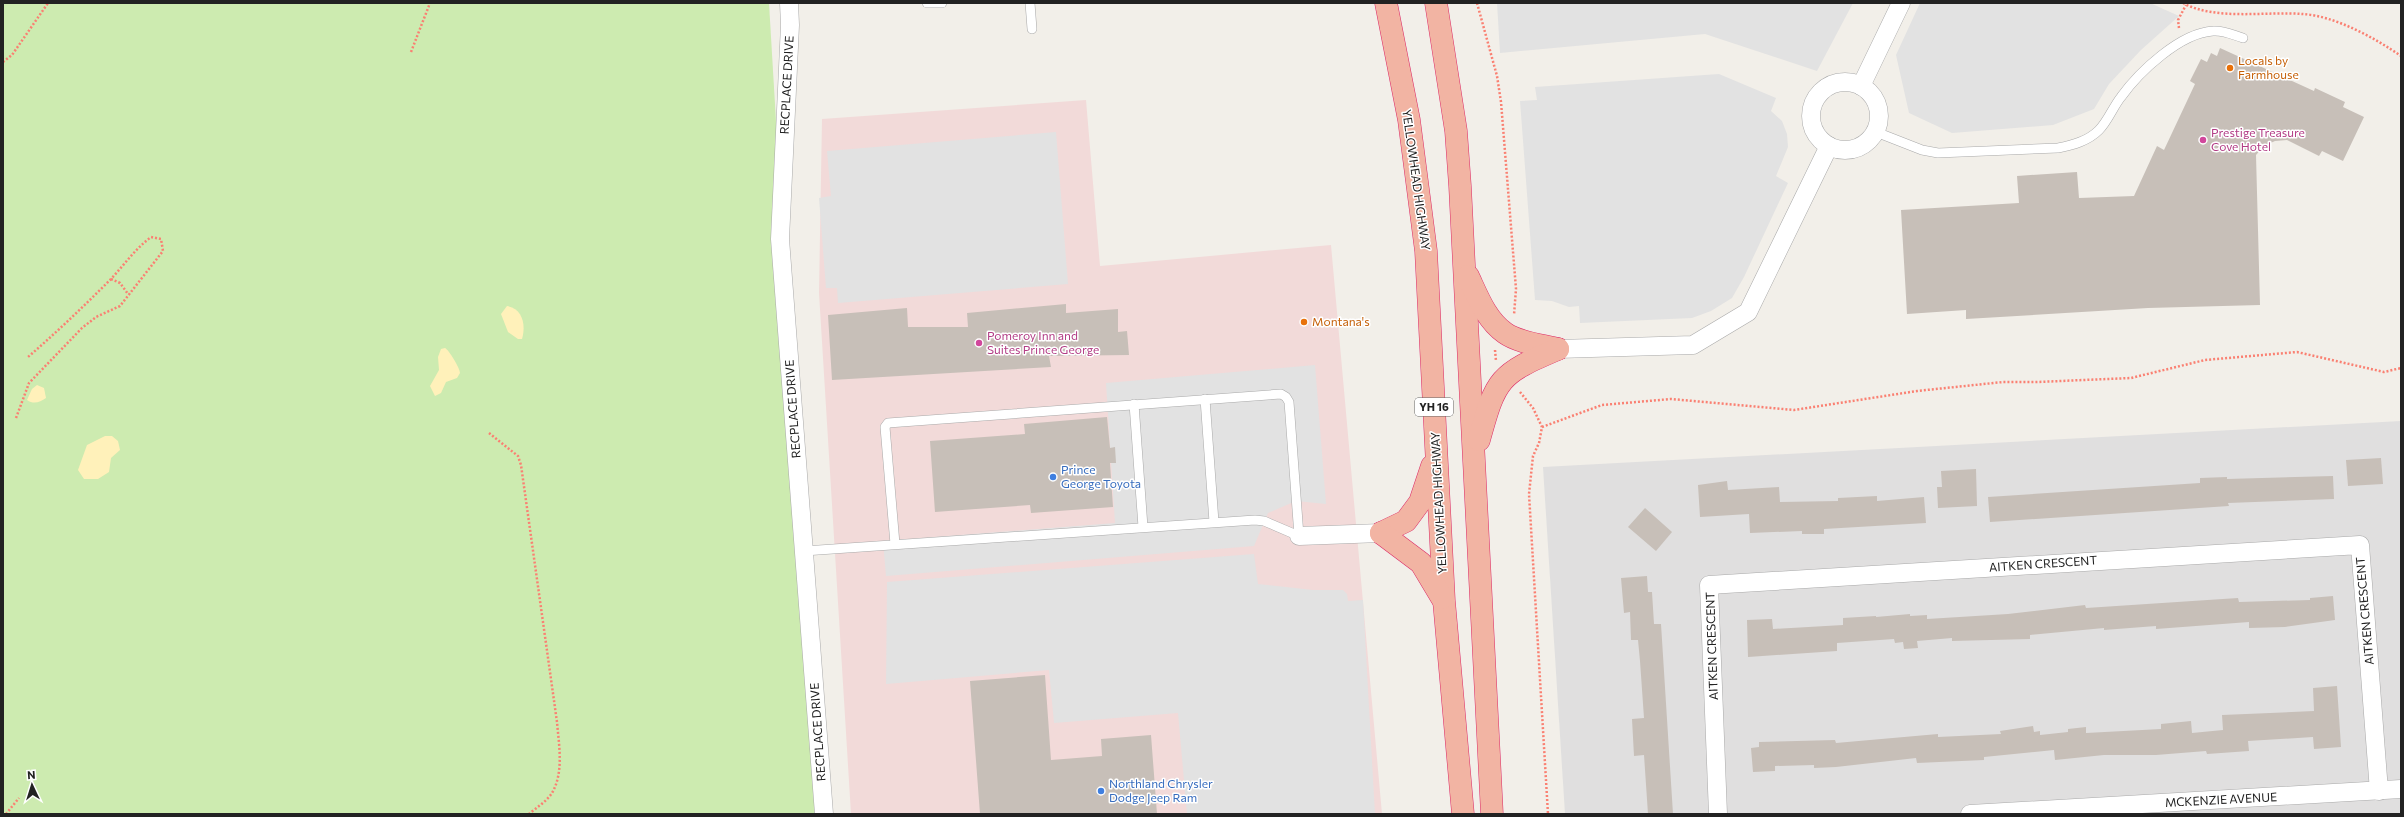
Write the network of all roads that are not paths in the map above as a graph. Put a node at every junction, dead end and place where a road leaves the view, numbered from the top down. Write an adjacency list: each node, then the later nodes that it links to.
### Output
1 (788, 3): 24 (street, RECPLACE DRIVE)
2 (927, 3): 3 (lane)
3 (942, 3)
4 (1030, 3): 8 (lane)
5 (1386, 3): 17 (highway, YELLOWHEAD HIGHWAY / YH 16)
6 (1436, 3): 13 (highway)
7 (1901, 3): 10 (street)
8 (1032, 29)
9 (2243, 38): 11 (lane)
10 (1861, 86): 11 (street); 12 (street)
11 (1876, 132): 12 (street)
12 (1829, 146): 14 (street)
13 (1463, 265): 14 (highway); 18 (highway)
14 (1558, 349): 18 (highway)
15 (1205, 399): 16 (lane); 19 (lane); 22 (lane)
16 (1134, 404): 20 (lane); 23 (lane)
17 (1436, 447): 21 (highway); 25 (highway, YELLOWHEAD HIGHWAY / YH 16)
18 (1474, 455): 30 (highway)
19 (1214, 522): 20 (lane); 22 (lane)
20 (1142, 528): 23 (lane)
21 (1381, 533): 22 (street); 25 (highway)
22 (1299, 536)
23 (895, 544): 24 (lane)
24 (804, 551): 28 (street, RECPLACE DRIVE)
25 (1444, 602): 29 (highway, YELLOWHEAD HIGHWAY / YH 16)
26 (2401, 789): 27 (street, MCKENZIE AVENUE)
27 (2379, 791): 31 (street, AITKEN CRESCENT); 32 (street, MCKENZIE AVENUE)
28 (824, 814)
29 (1463, 814)
30 (1492, 814)
31 (1718, 814)
32 (1970, 814)

